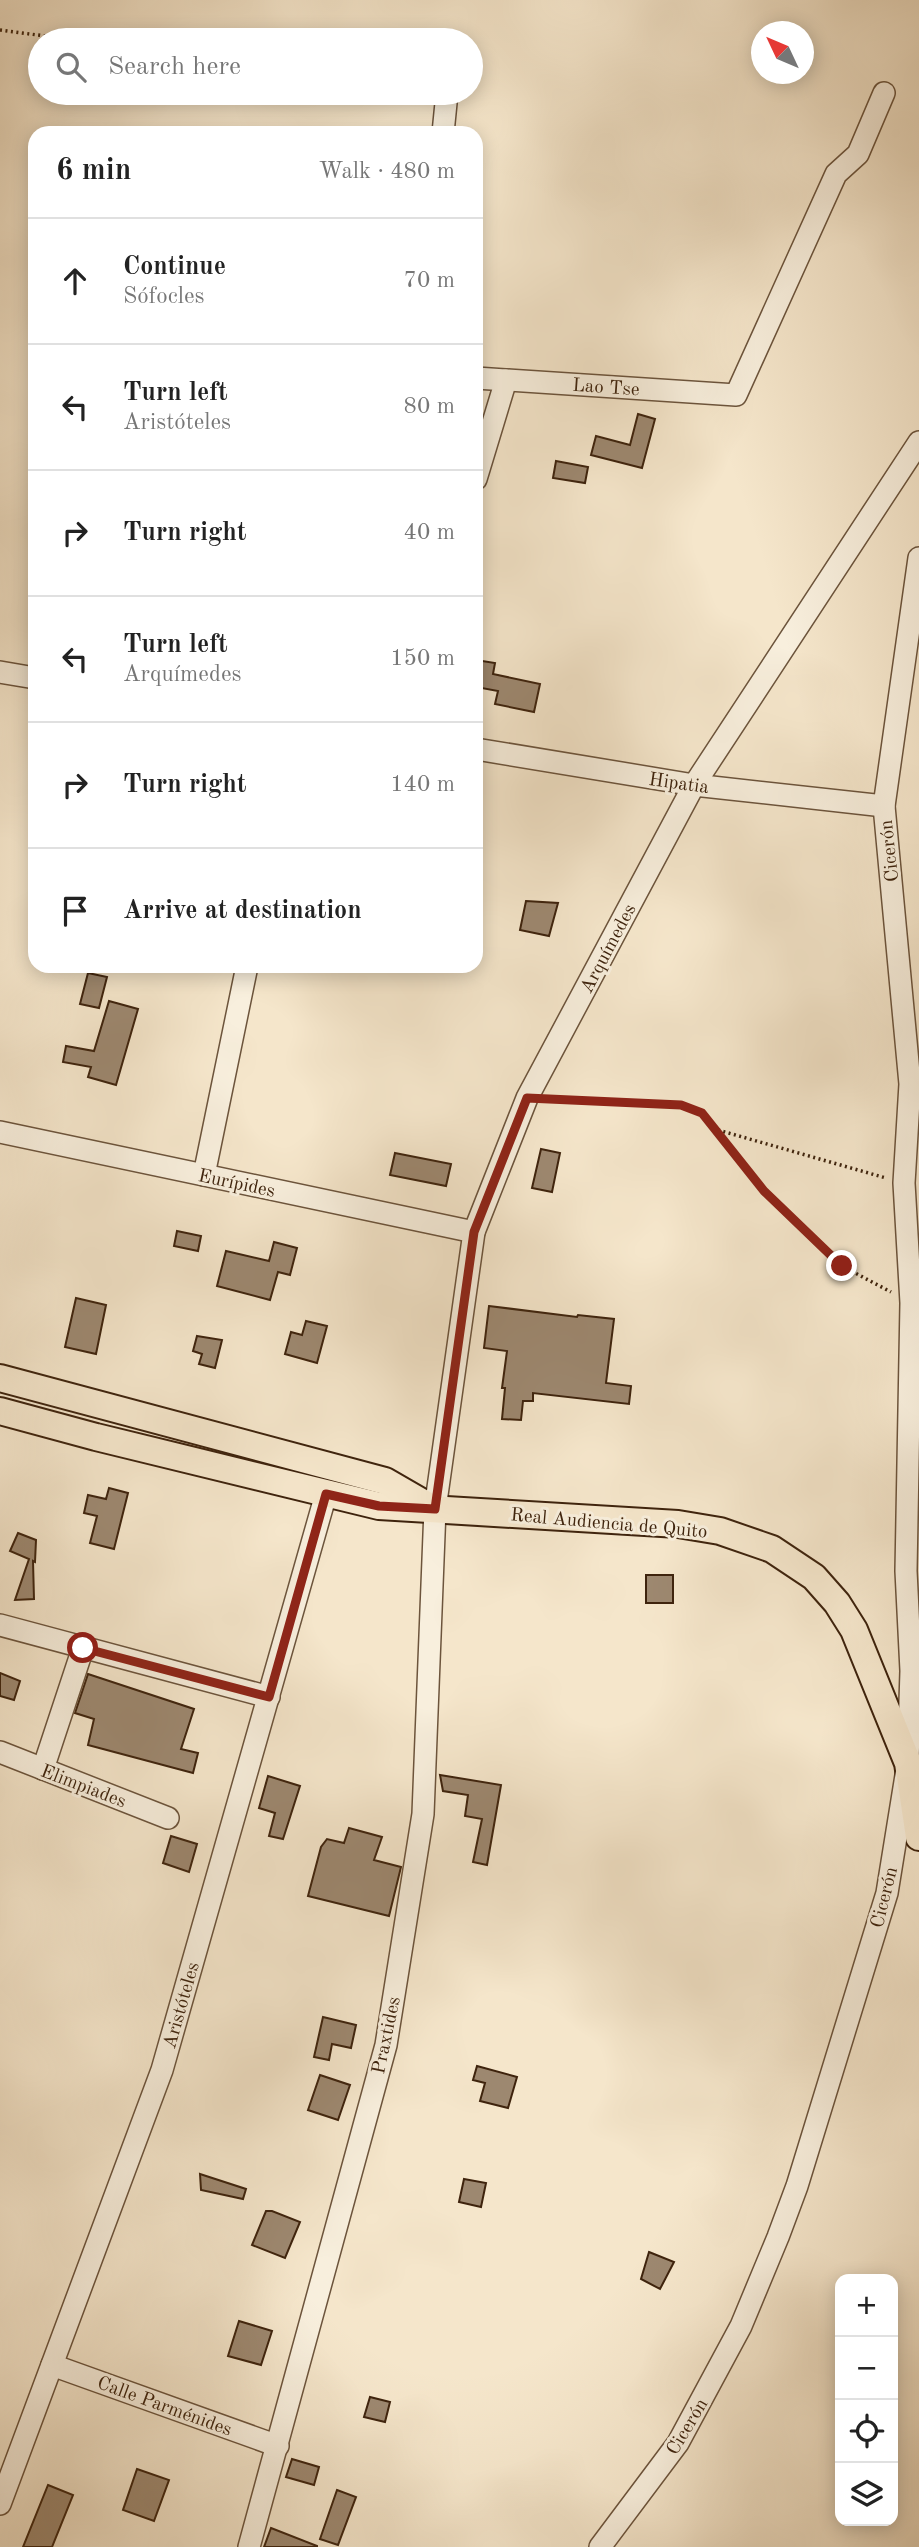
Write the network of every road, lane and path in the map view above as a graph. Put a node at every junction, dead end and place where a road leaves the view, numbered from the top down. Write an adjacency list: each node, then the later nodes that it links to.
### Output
1 (0, 30): 2 (path)
2 (28, 34)
3 (884, 93): 7 (street, Lao Tse)
4 (446, 105): 5 (street)
5 (444, 126)
6 (483, 378): 7 (street, Lao Tse)
7 (506, 380): 9 (street)
8 (919, 442): 14 (street, Arquímedes)
9 (483, 456)
10 (919, 558): 15 (street, Cicerón)
11 (0, 672): 12 (street)
12 (28, 677)
13 (483, 750): 14 (street, Hipatia)
14 (694, 785): 15 (street, Hipatia); 17 (street, Arquímedes)
15 (884, 806): 21 (street, Cicerón)
16 (246, 973): 20 (street)
17 (527, 1098): 18 (path); 22 (street, Arquímedes)
18 (716, 1129): 21 (path); 23 (path)
19 (0, 1132): 20 (street, Eurípides)
20 (204, 1175): 22 (street, Eurípides)
21 (904, 1183): 23 (street, Cicerón)
22 (474, 1232): 27 (street, Arquímedes)
23 (911, 1303): 32 (street, Cicerón)
24 (0, 1378): 27 (main road, Real Audiencia de Quito)
25 (0, 1411): 26 (main road, Real Audiencia de Quito)
26 (326, 1494): 27 (main road, Real Audiencia de Quito); 30 (street, Aristóteles)
27 (435, 1509): 32 (main road, Real Audiencia de Quito); 37 (street, Praxtides)
28 (0, 1625): 29 (street)
29 (83, 1648): 30 (street); 33 (street)
30 (269, 1697): 36 (street, Aristóteles)
31 (0, 1752): 33 (street, Elimpiades)
32 (908, 1763): 35 (main road, Real Audiencia de Quito); 40 (street, Cicerón)
33 (43, 1769): 34 (street, Elimpiades)
34 (168, 1818)
35 (919, 1837)
36 (52, 2365): 37 (street, Calle Parménides); 38 (street, Aristóteles)
37 (278, 2446): 39 (street, Praxtides)
38 (0, 2504)
39 (249, 2547)
40 (600, 2547)

